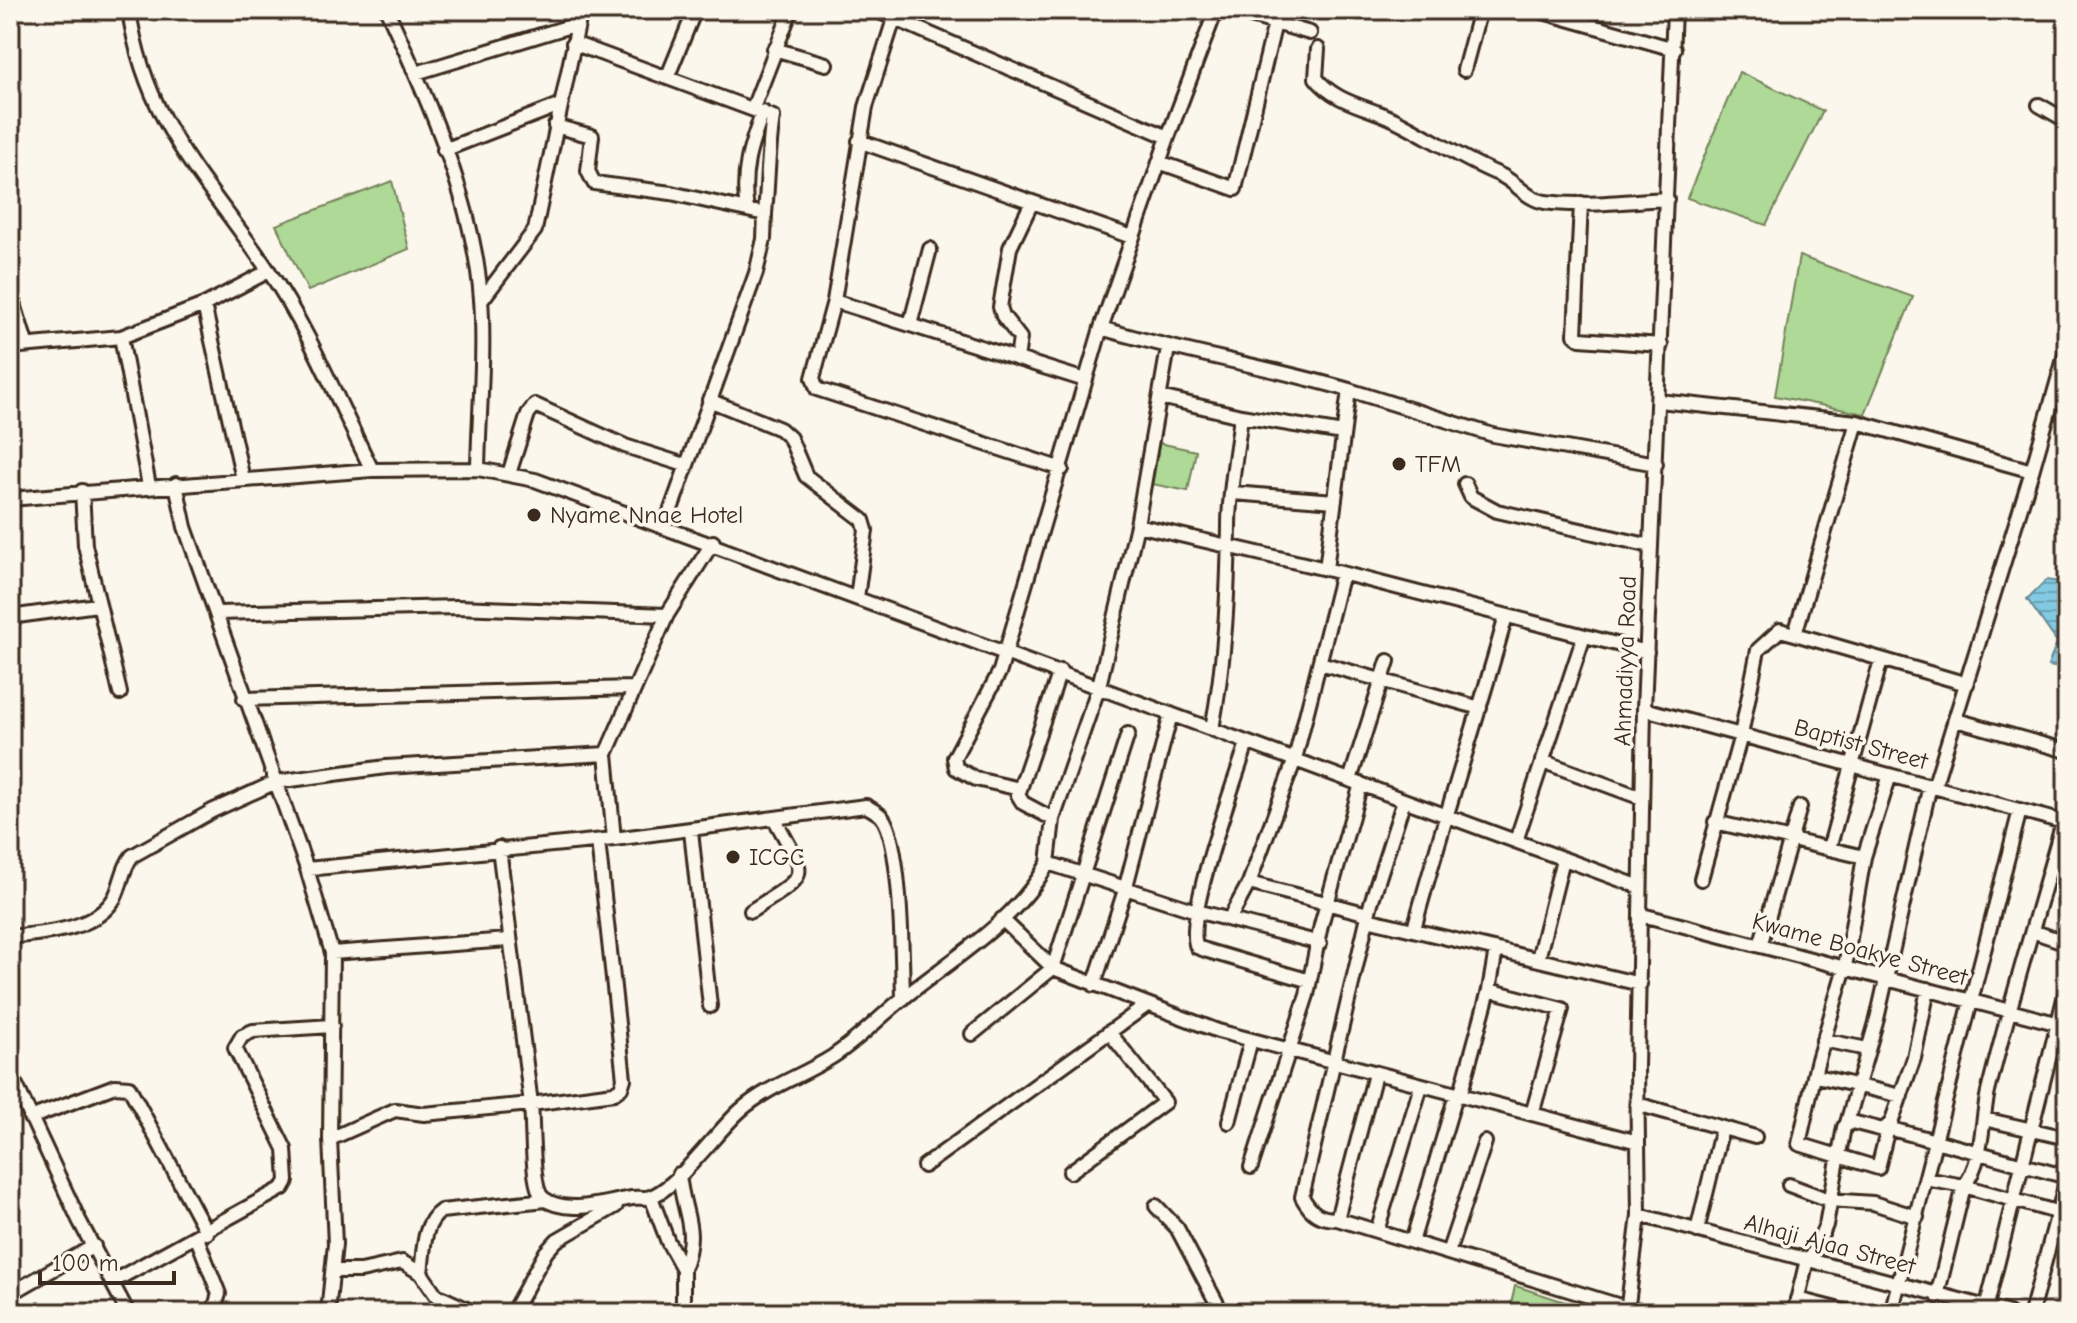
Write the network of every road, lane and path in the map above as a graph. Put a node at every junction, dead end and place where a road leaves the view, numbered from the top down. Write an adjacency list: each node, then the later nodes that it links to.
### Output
1 (129, 10): 40 (street)
2 (387, 10): 22 (street)
3 (581, 10): 14 (street)
4 (695, 10): 23 (street)
5 (791, 10): 17 (street)
6 (875, 10): 12 (street)
7 (1216, 10): 29 (street)
8 (1230, 10): 13 (street)
9 (1480, 10): 21 (street)
10 (1536, 10): 19 (street)
11 (1674, 10): 19 (street, Ahmadiyya Road)
12 (894, 19): 29 (street); 30 (street)
13 (1275, 23): 15 (street); 32 (street)
14 (577, 24): 16 (street); 22 (street)
15 (1310, 33)
16 (573, 43): 23 (street); 24 (street)
17 (774, 49): 20 (street); 26 (street)
18 (1318, 49): 35 (street)
19 (1674, 49): 33 (street, Ahmadiyya Road)
20 (826, 64)
21 (1464, 70)
22 (416, 73): 31 (street)
23 (667, 78): 26 (street)
24 (560, 105): 28 (street); 31 (street)
25 (2039, 105): 27 (street)
26 (758, 110): 36 (street); 37 (street)
27 (2067, 121)
28 (555, 126): 36 (street); 42 (street)
29 (1168, 137): 32 (street)
30 (859, 141): 34 (street); 43 (street)
31 (444, 150): 42 (street)
32 (1159, 162): 38 (street)
33 (1667, 199): 35 (street); 49 (street, Ahmadiyya Road)
34 (1032, 202): 38 (street); 53 (street)
35 (1581, 203): 49 (street)
36 (747, 210): 37 (street)
37 (765, 214): 58 (street)
38 (1132, 237): 46 (street)
39 (930, 249): 45 (street)
40 (269, 271): 44 (street); 67 (street)
41 (10, 291): 48 (street)
42 (481, 301): 65 (street)
43 (834, 301): 45 (street); 66 (street)
44 (204, 305): 47 (street); 70 (street)
45 (910, 325): 53 (street)
46 (1101, 328): 51 (street); 55 (street)
47 (121, 337): 48 (street); 73 (street)
48 (26, 343): 50 (street)
49 (1661, 345): 59 (street, Ahmadiyya Road)
50 (10, 347)
51 (1168, 348): 56 (street); 57 (street)
52 (2067, 348): 54 (street)
53 (1017, 359): 55 (street)
54 (2063, 369): 68 (street)
55 (1085, 380): 66 (street)
56 (1349, 390): 62 (street); 63 (street)
57 (1160, 397): 60 (street); 78 (street)
58 (709, 400): 64 (street); 85 (street)
59 (1659, 401): 61 (street); 63 (street, Ahmadiyya Road)
60 (1241, 416): 62 (street); 75 (street)
61 (1857, 422): 68 (street); 91 (street)
62 (1343, 433): 77 (street)
63 (1656, 464): 81 (street, Ahmadiyya Road)
64 (685, 465): 69 (street); 79 (street)
65 (478, 469): 67 (street); 69 (street)
66 (1062, 469): 93 (street)
67 (372, 470): 70 (street)
68 (2032, 471): 100 (street)
69 (509, 474): 79 (street)
70 (243, 479): 71 (street)
71 (176, 484): 73 (street); 87 (street)
72 (1465, 484): 81 (street)
73 (149, 486): 74 (street)
74 (82, 491): 76 (street); 86 (street)
75 (1233, 493): 77 (street); 82 (street)
76 (10, 499)
77 (1335, 501): 83 (street)
78 (1137, 525): 82 (street); 101 (street)
79 (665, 526): 80 (street)
80 (713, 542): 85 (street); 88 (street)
81 (1651, 546): 94 (street, Ahmadiyya Road)
82 (1231, 547): 83 (street); 109 (street)
83 (1326, 569): 84 (street)
84 (1342, 573): 89 (street); 97 (street)
85 (857, 598): 93 (street)
86 (97, 605): 90 (street); 103 (street)
87 (218, 613): 88 (street); 104 (street)
88 (667, 615): 102 (street)
89 (1506, 616): 92 (street); 105 (street)
90 (10, 617)
91 (1795, 634): 95 (street); 111 (street)
92 (1584, 636): 94 (street); 116 (street)
93 (1004, 650): 98 (street); 122 (street)
94 (1647, 652): 106 (street, Ahmadiyya Road)
95 (1881, 660): 100 (street); 117 (street)
96 (1388, 661): 99 (street)
97 (1320, 663): 99 (street); 115 (street)
98 (1060, 671): 101 (street); 122 (street)
99 (1382, 680): 105 (street); 120 (street)
100 (1967, 684): 108 (street)
101 (1099, 686): 107 (street); 129 (street)
102 (632, 688): 104 (street); 114 (street)
103 (120, 693)
104 (244, 699): 119 (street)
105 (1480, 708): 127 (street)
106 (1644, 709): 111 (street, Baptist Street); 123 (street, Ahmadiyya Road)
107 (1171, 714): 109 (street); 147 (street)
108 (1956, 720): 113 (street); 121 (street)
109 (1212, 729): 112 (street)
110 (1128, 734): 143 (street)
111 (1741, 735): 117 (street, Baptist Street); 130 (street)
112 (1247, 743): 115 (street); 150 (street)
113 (2067, 751)
114 (606, 754): 119 (street); 133 (street)
115 (1295, 759): 120 (street); 145 (street)
116 (1542, 761): 123 (street); 136 (street)
117 (1853, 765): 118 (street, Baptist Street); 138 (street)
118 (1890, 775): 121 (street, Baptist Street); 139 (street)
119 (276, 782): 142 (street); 157 (street)
120 (1356, 782): 124 (street); 148 (street)
121 (1932, 786): 126 (street, Baptist Street); 167 (street)
122 (1020, 789): 129 (street)
123 (1642, 798): 146 (street, Ahmadiyya Road)
124 (1404, 800): 127 (street); 152 (street)
125 (1800, 807): 134 (street)
126 (2020, 810): 131 (street, Baptist Street); 175 (street)
127 (1444, 814): 136 (street); 155 (street)
128 (774, 818): 132 (street); 149 (street); 174 (street)
129 (1053, 819): 141 (street)
130 (1715, 822): 134 (street); 144 (street)
131 (2065, 822): 156 (street)
132 (691, 831): 133 (street); 177 (street)
133 (614, 839): 135 (street)
134 (1793, 840): 138 (street); 161 (street)
135 (598, 841): 137 (street); 195 (street)
136 (1516, 841): 140 (street)
137 (499, 848): 142 (street); 158 (street)
138 (1829, 849): 139 (street)
139 (1864, 857): 165 (street)
140 (1563, 859): 146 (street); 164 (street)
141 (1048, 863): 143 (street); 154 (street)
142 (307, 869): 163 (street)
143 (1084, 876): 147 (street); 166 (street)
144 (1701, 879)
145 (1249, 883): 148 (street); 153 (street)
146 (1640, 887): 151 (street, Ahmadiyya Road)
147 (1125, 890): 150 (street); 170 (street)
148 (1328, 905): 152 (street); 159 (street)
149 (751, 911)
150 (1196, 911): 153 (street); 168 (street)
151 (1642, 915): 161 (street, Kwame Boakye Street); 169 (street, Ahmadiyya Road)
152 (1368, 917): 155 (street); 187 (street)
153 (1230, 918): 159 (street)
154 (1002, 919): 166 (street); 174 (street)
155 (1414, 929): 162 (street)
156 (2032, 931): 160 (street); 178 (street)
157 (10, 937)
158 (508, 940): 163 (street); 195 (street)
159 (1320, 943): 168 (street)
160 (2067, 943)
161 (1760, 946): 165 (street, Kwame Boakye Street)
162 (1496, 950): 164 (street); 173 (street)
163 (332, 953): 180 (street)
164 (1538, 959): 169 (street)
165 (1845, 967): 167 (street, Kwame Boakye Street); 184 (street)
166 (1053, 968): 170 (street); 182 (street)
167 (1886, 978): 172 (street, Kwame Boakye Street); 185 (street)
168 (1310, 981): 186 (street)
169 (1640, 984): 196 (street, Ahmadiyya Road)
170 (1094, 985): 176 (street)
171 (2067, 987): 179 (street)
172 (1928, 989): 175 (street, Kwame Boakye Street); 194 (street)
173 (1489, 990): 193 (street); 197 (street)
174 (903, 999): 217 (street)
175 (1971, 1000): 178 (street, Kwame Boakye Street); 210 (street)
176 (1147, 1005): 181 (street); 183 (street)
177 (710, 1006)
178 (2011, 1012): 179 (street, Kwame Boakye Street); 199 (street)
179 (2062, 1025): 204 (street)
180 (332, 1026): 207 (street); 234 (street)
181 (1109, 1032): 214 (street); 216 (street)
182 (972, 1034)
183 (1251, 1040): 186 (street); 200 (street)
184 (1823, 1040): 185 (street); 190 (street)
185 (1867, 1049): 191 (street)
186 (1290, 1050): 187 (street); 215 (street)
187 (1333, 1062): 189 (street); 231 (street)
188 (10, 1072): 198 (street)
189 (1375, 1074): 192 (street); 231 (street)
190 (1817, 1076): 191 (street); 212 (street)
191 (1856, 1085): 194 (street); 201 (street)
192 (1421, 1086): 193 (street); 232 (street)
193 (1458, 1095): 197 (street); 235 (street)
194 (1901, 1096): 203 (street)
195 (531, 1104): 207 (street); 223 (street)
196 (1637, 1104): 202 (street); 209 (street, Ahmadiyya Road)
197 (1532, 1114): 209 (street)
198 (30, 1118): 234 (street); 236 (street)
199 (1984, 1119): 204 (street); 211 (street)
200 (1229, 1122)
201 (1847, 1123): 203 (street); 212 (street)
202 (1722, 1128): 205 (street); 233 (street)
203 (1888, 1128): 210 (street); 212 (street)
204 (2031, 1130): 206 (street); 213 (street)
205 (1755, 1137)
206 (2067, 1138)
207 (330, 1139): 240 (street)
208 (1485, 1142): 237 (street)
209 (1638, 1142): 229 (street, Ahmadiyya Road)
210 (1935, 1142): 211 (street); 219 (street)
211 (1978, 1152): 213 (street); 221 (street)
212 (1838, 1156): 225 (street)
213 (2022, 1165): 218 (street); 226 (street)
214 (924, 1166)
215 (1251, 1167)
216 (1070, 1172)
217 (679, 1174): 222 (street); 239 (street)
218 (2067, 1178): 228 (street)
219 (1926, 1179): 221 (street); 230 (street)
220 (1789, 1185): 225 (street)
221 (1964, 1186): 226 (street); 245 (street)
222 (651, 1197): 224 (street); 239 (street)
223 (546, 1200): 224 (street); 241 (street)
224 (625, 1200): 254 (street)
225 (1829, 1200): 230 (street); 238 (street)
226 (2013, 1201): 228 (street); 247 (street)
227 (1156, 1206): 248 (street)
228 (2062, 1214): 260 (street)
229 (1639, 1215): 233 (street, Alhaji Ajaa Street); 249 (street, Ahmadiyya Road)
230 (1917, 1217): 243 (street)
231 (1337, 1219): 232 (street)
232 (1377, 1231): 235 (street)
233 (1697, 1231): 238 (street, Alhaji Ajaa Street)
234 (202, 1236): 242 (street); 251 (street)
235 (1412, 1242): 237 (street)
236 (94, 1246): 242 (street); 244 (street)
237 (1448, 1253): 249 (street)
238 (1808, 1261): 243 (street, Alhaji Ajaa Street); 246 (street)
239 (683, 1269): 255 (street)
240 (333, 1271): 241 (street); 252 (street)
241 (421, 1273): 253 (street)
242 (112, 1282): 250 (street)
243 (1899, 1287): 245 (street, Alhaji Ajaa Street); 258 (street)
244 (10, 1294)
245 (1937, 1296): 247 (street, Alhaji Ajaa Street)
246 (1797, 1299): 256 (street); 257 (street)
247 (1986, 1310): 259 (street, Alhaji Ajaa Street)
248 (1223, 1311)
249 (1627, 1311)
250 (128, 1313)
251 (213, 1313)
252 (328, 1313)
253 (475, 1313)
254 (512, 1313)
255 (683, 1313)
256 (1794, 1313)
257 (1852, 1313)
258 (1891, 1313)
259 (2009, 1313)
260 (2031, 1313)

